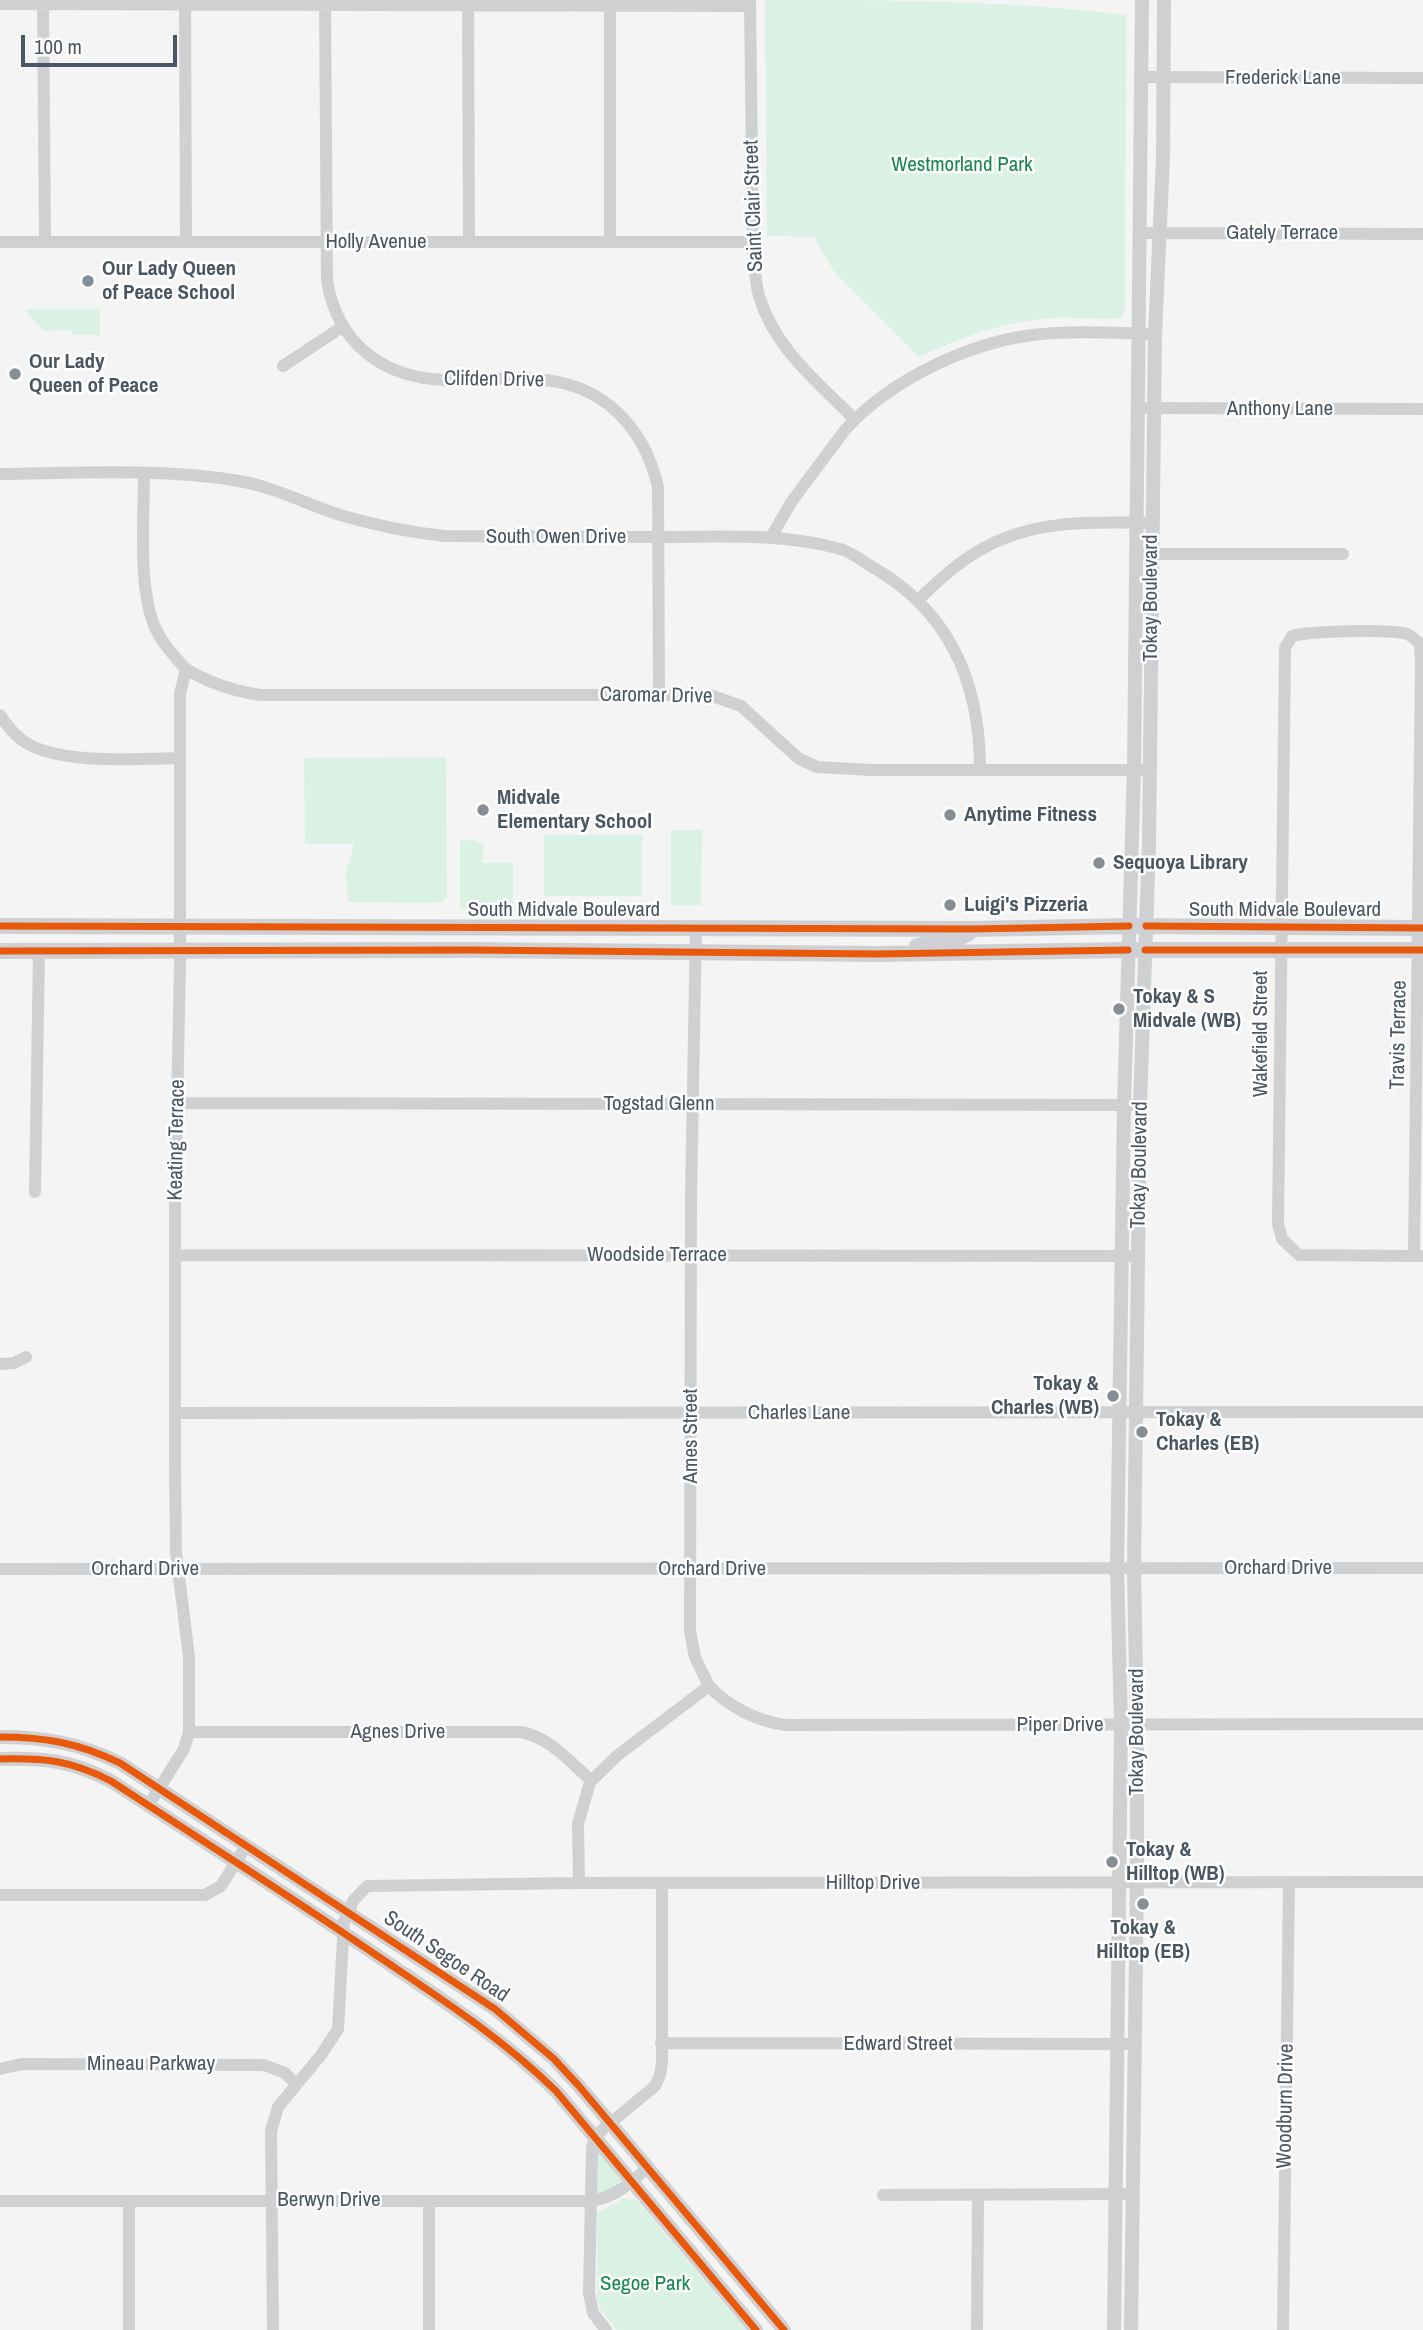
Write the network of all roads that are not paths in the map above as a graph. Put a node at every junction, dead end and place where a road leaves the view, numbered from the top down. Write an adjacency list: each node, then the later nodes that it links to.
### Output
1 (1142, 0): 10 (street, Tokay Boulevard)
2 (1164, 0): 11 (street, Tokay Boulevard)
3 (43, 2): 4 (street); 9 (street); 17 (street)
4 (185, 2): 5 (street); 18 (street)
5 (325, 3): 6 (street); 19 (street, Clifden Drive)
6 (468, 3): 7 (street); 20 (street)
7 (610, 3): 8 (street); 21 (street)
8 (750, 3): 22 (street, Saint Clair Street)
9 (0, 4)
10 (1142, 77): 11 (street, Frederick Lane); 13 (street, Tokay Boulevard)
11 (1163, 77): 12 (street, Frederick Lane); 14 (street, Tokay Boulevard)
12 (1423, 78)
13 (1141, 233): 14 (street, Gately Terrace); 24 (street, Tokay Boulevard)
14 (1161, 233): 15 (street, Gately Terrace); 25 (street, Tokay Boulevard)
15 (1423, 234)
16 (0, 242): 17 (street, Holly Avenue)
17 (45, 242): 18 (street, Holly Avenue)
18 (186, 242): 19 (street, Holly Avenue)
19 (326, 242): 20 (street, Holly Avenue); 23 (street, Clifden Drive)
20 (469, 242): 21 (street, Holly Avenue)
21 (611, 242): 22 (street, Holly Avenue)
22 (753, 242): 30 (street, Saint Clair Street)
23 (342, 327): 26 (street); 35 (street, Clifden Drive)
24 (1139, 334): 25 (street); 27 (street, Tokay Boulevard); 30 (street)
25 (1155, 334): 28 (street, Tokay Boulevard)
26 (283, 366)
27 (1138, 408): 28 (street, Anthony Lane); 33 (street, Tokay Boulevard)
28 (1155, 408): 29 (street, Anthony Lane); 34 (street, Tokay Boulevard)
29 (1423, 409)
30 (854, 419): 36 (street)
31 (0, 474): 32 (street, South Owen Drive)
32 (144, 474): 35 (street, South Owen Drive); 42 (street)
33 (1136, 523): 34 (street); 37 (street, Tokay Boulevard); 40 (street)
34 (1152, 523): 38 (street, Tokay Boulevard)
35 (659, 537): 36 (street, South Owen Drive); 43 (street, Clifden Drive)
36 (771, 537): 40 (street, South Owen Drive)
37 (1136, 554): 38 (street); 47 (street, Tokay Boulevard)
38 (1152, 554): 39 (street); 48 (street, Tokay Boulevard)
39 (1343, 554)
40 (918, 600): 46 (street, South Owen Drive)
41 (1420, 647): 54 (street, Wakefield Street); 55 (street, Travis Terrace)
42 (186, 669): 43 (street, Caromar Drive); 45 (street, Keating Terrace)
43 (659, 694): 46 (street, Caromar Drive)
44 (0, 715): 45 (street)
45 (179, 758): 50 (street, Keating Terrace)
46 (981, 769): 47 (street, Caromar Drive)
47 (1134, 770): 48 (street, Caromar Drive); 51 (street, Tokay Boulevard)
48 (1150, 770): 52 (street, Tokay Boulevard)
49 (0, 926): 50 (main road, South Midvale Boulevard)
50 (180, 926): 53 (main road, South Midvale Boulevard); 57 (street, Keating Terrace)
51 (1129, 926): 52 (main road, South Midvale Boulevard); 56 (main road, South Midvale Boulevard); 58 (street, Tokay Boulevard)
52 (1146, 926): 54 (main road, South Midvale Boulevard); 59 (street, Tokay Boulevard)
53 (696, 927): 56 (main road, South Midvale Boulevard); 64 (street, Ames Street)
54 (1280, 928): 55 (main road, South Midvale Boulevard); 60 (street, Wakefield Street)
55 (1420, 928): 61 (street, Travis Terrace)
56 (973, 929): 65 (main road)
57 (180, 950): 63 (main road, South Midvale Boulevard); 64 (main road, South Midvale Boulevard); 66 (street, Keating Terrace)
58 (1128, 950): 59 (main road, South Midvale Boulevard); 65 (main road, South Midvale Boulevard); 67 (street, Tokay Boulevard)
59 (1145, 950): 60 (main road, South Midvale Boulevard); 69 (street, Tokay Boulevard)
60 (1280, 950): 61 (main road, South Midvale Boulevard); 75 (street, Wakefield Street)
61 (1420, 950): 75 (street, Travis Terrace)
62 (0, 951): 63 (main road, South Midvale Boulevard)
63 (39, 951): 70 (street)
64 (695, 951): 65 (main road, South Midvale Boulevard); 68 (street, Ames Street)
65 (877, 954)
66 (178, 1103): 68 (street, Togstad Glenn); 71 (street, Keating Terrace)
67 (1124, 1104): 68 (street, Togstad Glenn); 69 (street, Togstad Glenn); 73 (street, Tokay Boulevard)
68 (693, 1105): 72 (street, Ames Street)
69 (1140, 1105): 74 (street, Tokay Boulevard)
70 (35, 1192)
71 (175, 1255): 72 (street, Woodside Terrace); 80 (street, Keating Terrace)
72 (691, 1255): 73 (street, Woodside Terrace); 81 (street, Ames Street)
73 (1122, 1256): 74 (street, Woodside Terrace); 82 (street, Tokay Boulevard)
74 (1138, 1256): 78 (street, Tokay Boulevard)
75 (1418, 1256)
76 (26, 1357): 77 (street)
77 (0, 1364)
78 (1136, 1412): 79 (street, Charles Lane); 82 (street, Charles Lane); 83 (street, Tokay Boulevard)
79 (1423, 1412)
80 (175, 1413): 81 (street, Charles Lane); 86 (street, Keating Terrace)
81 (691, 1413): 82 (street, Charles Lane); 87 (street, Ames Street)
82 (1120, 1413): 88 (street, Tokay Boulevard)
83 (1134, 1568): 84 (street, Orchard Drive); 88 (street, Orchard Drive); 91 (street, Tokay Boulevard)
84 (1423, 1568)
85 (0, 1569): 86 (street, Orchard Drive)
86 (178, 1569): 87 (street, Orchard Drive); 93 (street, Keating Terrace)
87 (691, 1569): 88 (street, Orchard Drive); 89 (street, Ames Street)
88 (1117, 1569): 90 (street, Tokay Boulevard)
89 (709, 1686): 90 (street, Piper Drive); 96 (street)
90 (1121, 1724): 91 (street, Piper Drive); 101 (street, Tokay Boulevard)
91 (1138, 1724): 92 (street, Piper Drive); 102 (street, Tokay Boulevard)
92 (1423, 1724)
93 (189, 1732): 96 (street, Agnes Drive); 97 (street, Keating Terrace)
94 (0, 1737): 97 (street, South Segoe Road)
95 (0, 1759): 98 (street, South Segoe Road)
96 (591, 1780): 105 (street)
97 (159, 1789): 98 (street, Keating Terrace); 99 (street, South Segoe Road)
98 (148, 1805): 100 (street, South Segoe Road)
99 (246, 1846): 100 (street); 108 (street, South Segoe Road)
100 (234, 1863): 107 (street); 108 (street, South Segoe Road)
101 (1118, 1882): 102 (street, Hilltop Drive); 106 (street, Hilltop Drive); 110 (street, Tokay Boulevard)
102 (1137, 1882): 103 (street, Hilltop Drive); 111 (street, Tokay Boulevard)
103 (1289, 1882): 104 (street, Hilltop Drive); 136 (street, Woodburn Drive)
104 (1423, 1882)
105 (579, 1883): 106 (street, Hilltop Drive); 108 (street, Hilltop Drive)
106 (662, 1883): 109 (street)
107 (0, 1895)
108 (344, 1922): 113 (street); 114 (street, South Segoe Road); 115 (street, South Segoe Road)
109 (662, 2043): 110 (street, Edward Street); 114 (street)
110 (1118, 2044): 111 (street, Edward Street); 118 (street, Tokay Boulevard)
111 (1135, 2044): 119 (street, Tokay Boulevard)
112 (0, 2069): 113 (street, Mineau Parkway)
113 (296, 2084): 122 (street)
114 (609, 2124): 115 (street); 116 (street, South Segoe Road)
115 (595, 2138): 117 (street, South Segoe Road); 126 (street)
116 (647, 2168): 117 (street, Berwyn Drive); 132 (street, South Segoe Road)
117 (632, 2182): 126 (street, Berwyn Drive); 131 (street, South Segoe Road)
118 (1115, 2194): 119 (street); 121 (street); 134 (street, Tokay Boulevard)
119 (1132, 2194): 135 (street, Tokay Boulevard)
120 (883, 2195): 121 (street)
121 (978, 2195): 133 (street)
122 (272, 2200): 124 (street, Berwyn Drive); 125 (street, Berwyn Drive); 128 (street)
123 (0, 2201): 124 (street, Berwyn Drive)
124 (129, 2201): 127 (street)
125 (429, 2201): 126 (street, Berwyn Drive); 129 (street)
126 (590, 2201): 130 (street)
127 (129, 2330)
128 (273, 2330)
129 (429, 2330)
130 (606, 2330)
131 (756, 2330)
132 (785, 2330)
133 (977, 2330)
134 (1114, 2330)
135 (1131, 2330)
136 (1283, 2330)

